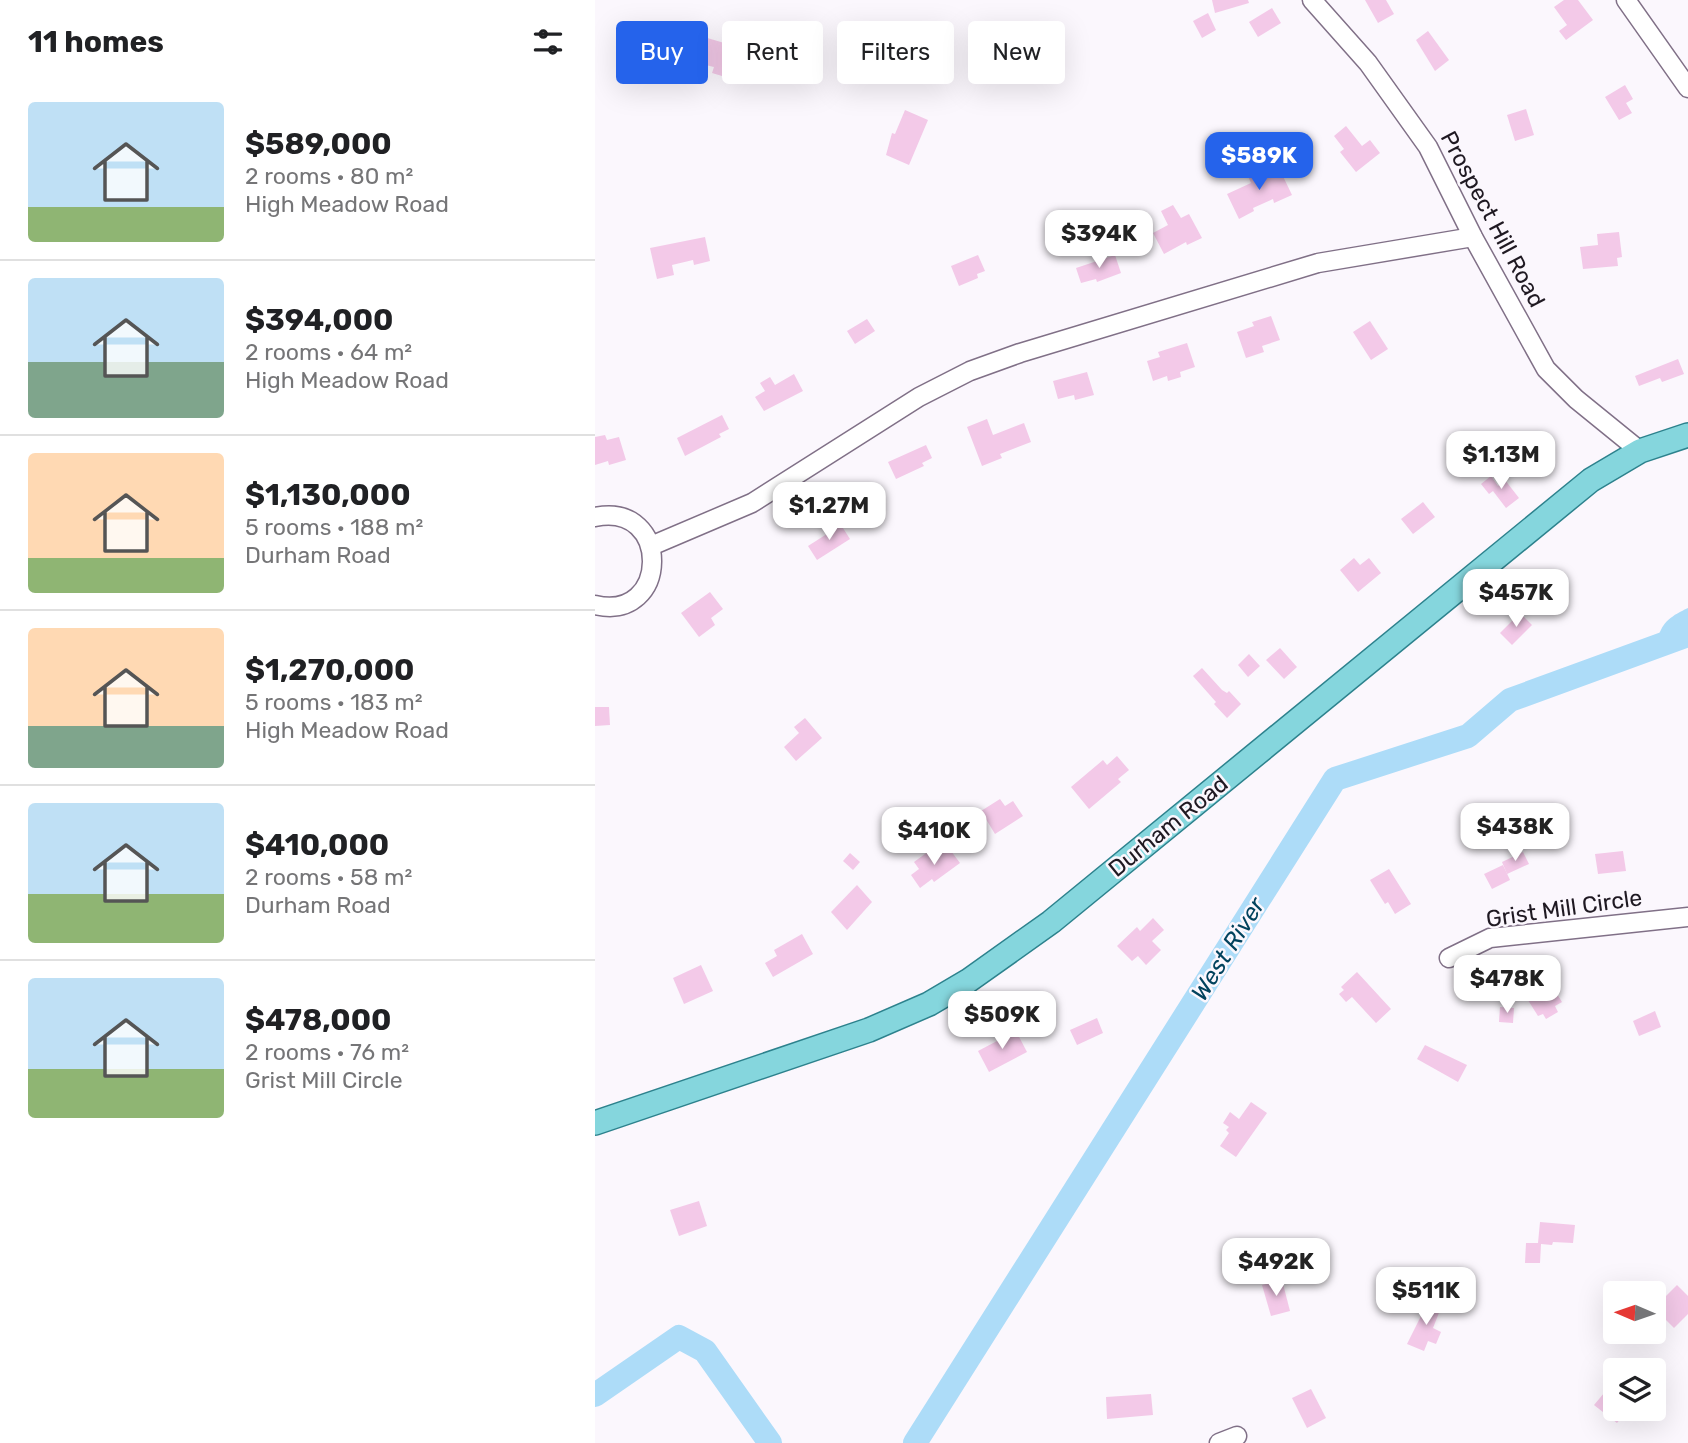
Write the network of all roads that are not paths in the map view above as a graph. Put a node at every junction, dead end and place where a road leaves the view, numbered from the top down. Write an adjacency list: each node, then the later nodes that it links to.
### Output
1 (1312, 0): 4 (street, Prospect Hill Road)
2 (1626, 0): 3 (street)
3 (1688, 88)
4 (1473, 237): 6 (street, Prospect Hill Road); 8 (street)
5 (1688, 435): 6 (main road, Durham Road)
6 (1640, 451): 12 (main road, Durham Road)
7 (595, 517): 8 (street)
8 (651, 546): 9 (street)
9 (595, 605)
10 (1688, 916): 11 (street, Grist Mill Circle)
11 (1449, 958)
12 (595, 1123)
13 (1237, 1436): 14 (street)
14 (1219, 1443)

